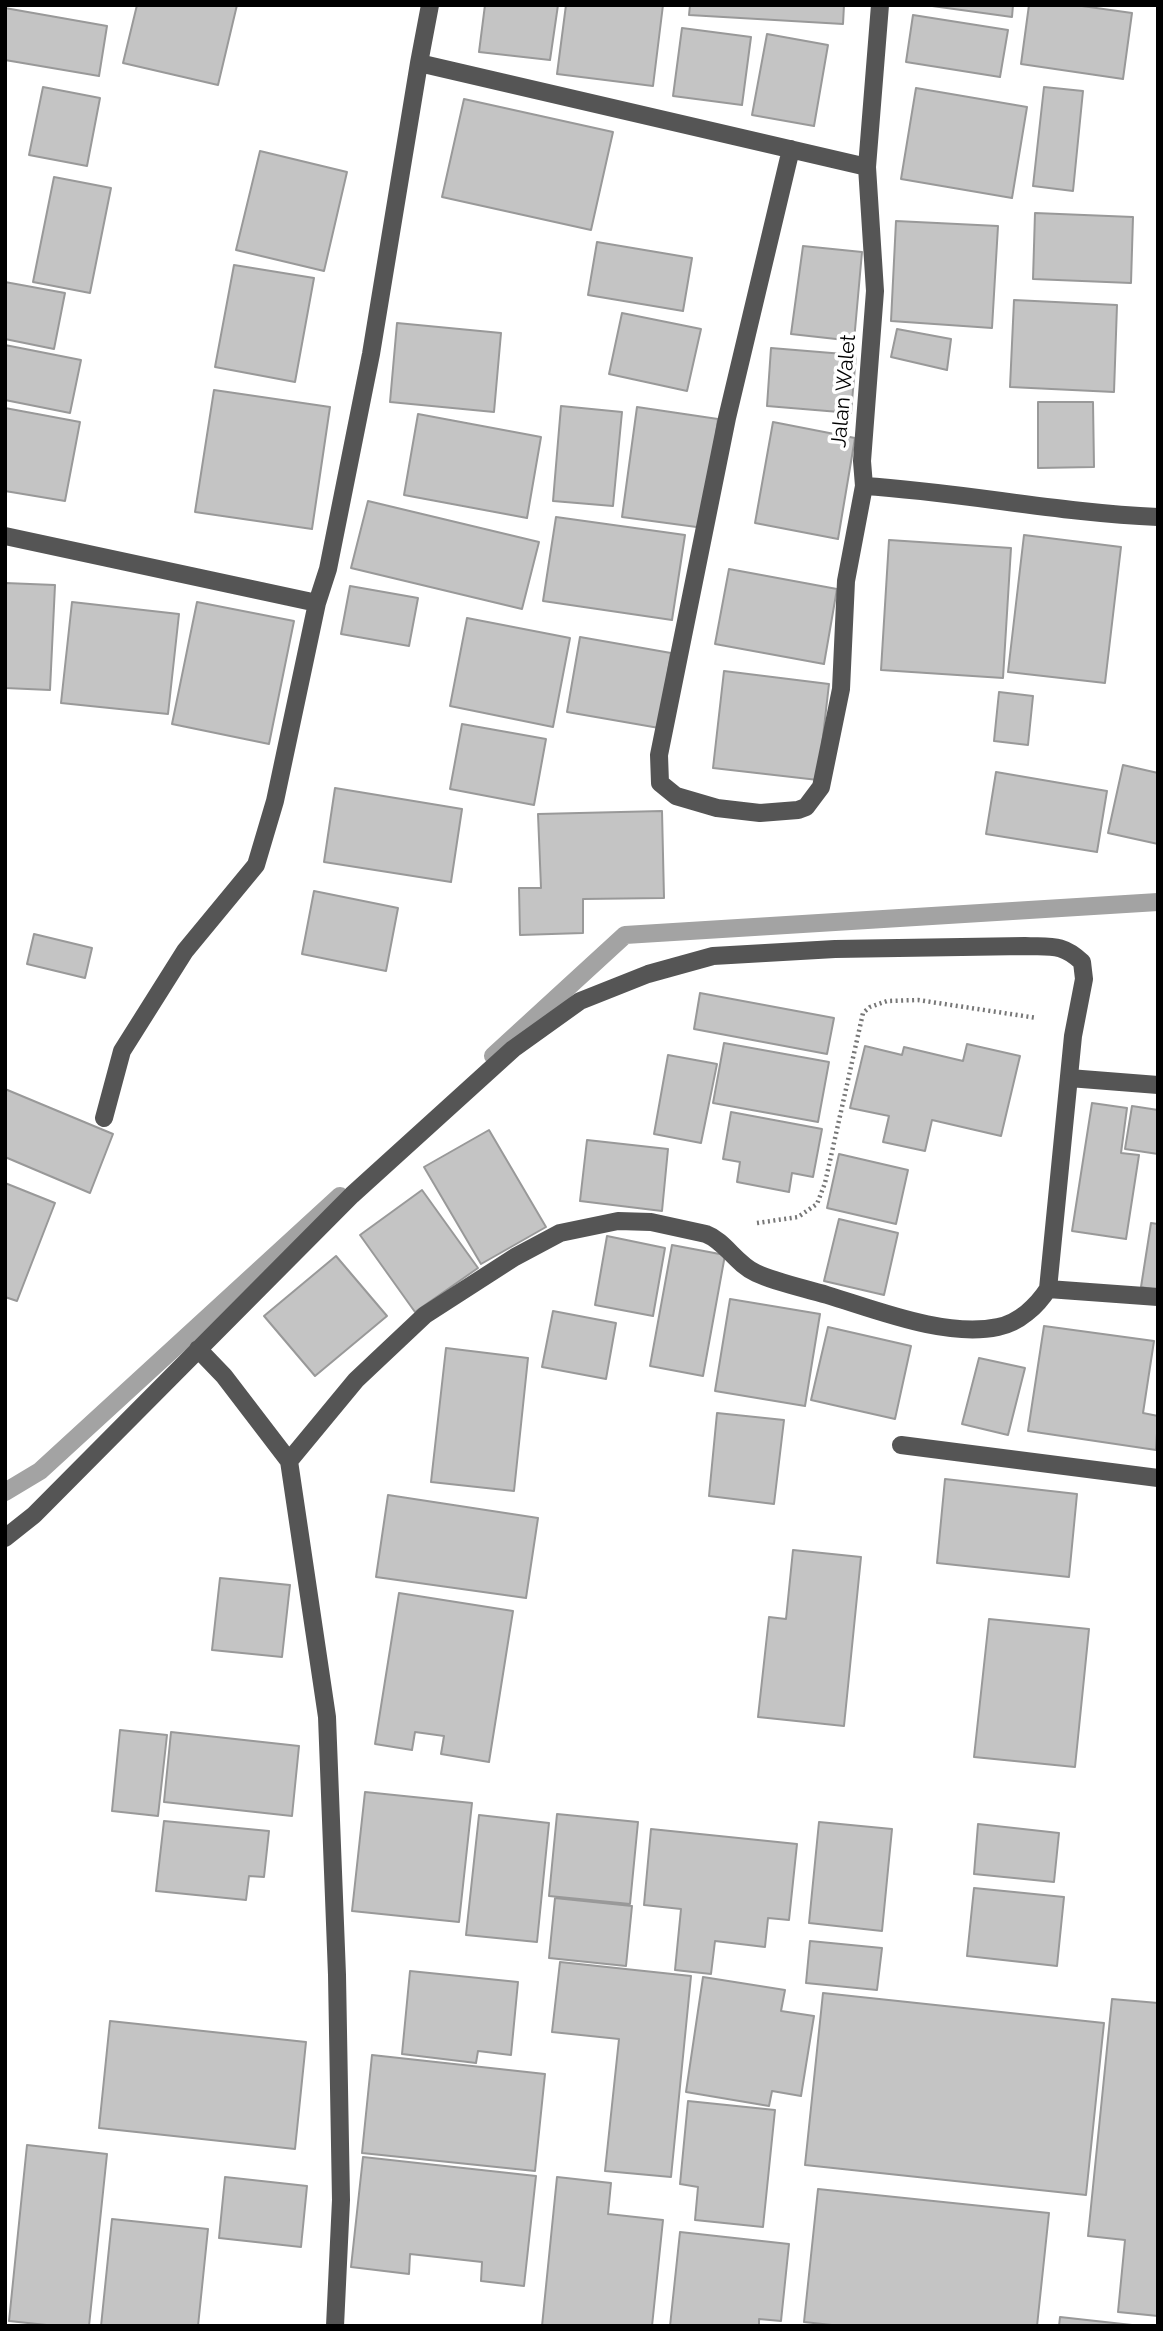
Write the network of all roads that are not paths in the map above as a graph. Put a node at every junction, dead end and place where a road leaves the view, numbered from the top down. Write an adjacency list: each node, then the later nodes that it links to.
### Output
1 (430, 5): 3 (street)
2 (880, 5): 5 (street, Jalan Walet)
3 (419, 63): 4 (street); 9 (street)
4 (791, 149): 5 (street); 6 (street, Jalan Walet)
5 (867, 167): 6 (street, Jalan Walet)
6 (864, 486): 7 (street)
7 (1158, 517)
8 (5, 536): 9 (street)
9 (317, 603): 12 (street)
10 (1069, 1078): 11 (street); 13 (street); 15 (street)
11 (1158, 1085)
12 (104, 1118)
13 (1048, 1289): 14 (street); 17 (street)
14 (1158, 1297)
15 (198, 1349): 17 (street); 19 (street)
16 (901, 1445): 18 (street)
17 (289, 1461): 20 (street)
18 (1158, 1478)
19 (5, 1538)
20 (335, 2326)

